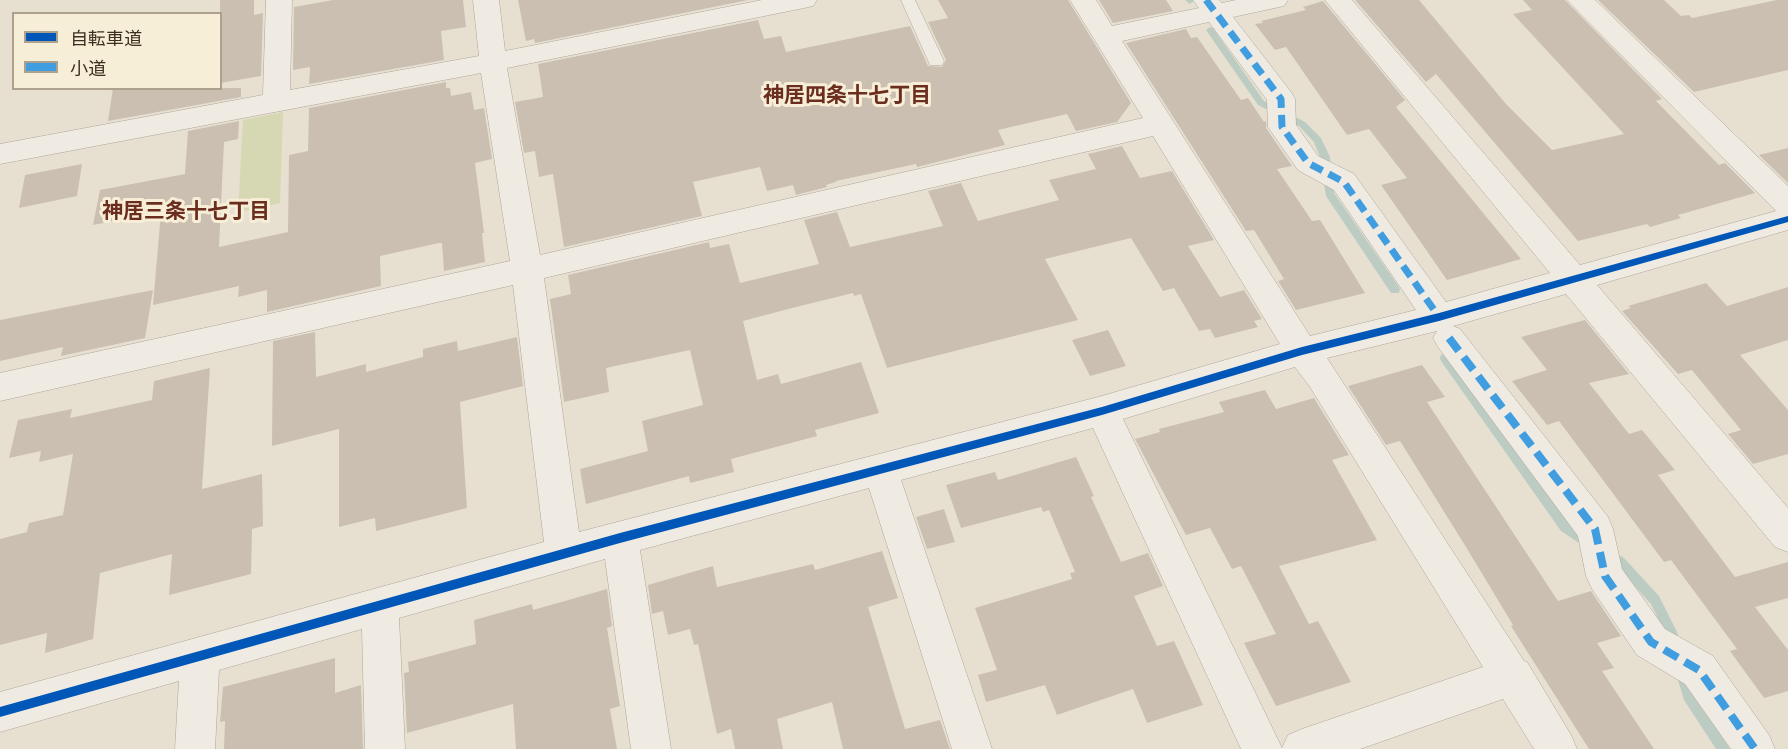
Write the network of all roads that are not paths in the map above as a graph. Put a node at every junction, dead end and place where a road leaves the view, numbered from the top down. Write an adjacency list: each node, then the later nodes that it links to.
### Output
1 (279, 0): 13 (street)
2 (486, 0): 12 (street)
3 (804, 0): 12 (street)
4 (908, 0): 11 (lane)
5 (1083, 0): 10 (street)
6 (1275, 0): 9 (street)
7 (1338, 0): 19 (street)
8 (1580, 0): 16 (street)
9 (1211, 6): 10 (street); 20 (street)
10 (1105, 36): 14 (street)
11 (936, 61)
12 (493, 62): 13 (street); 18 (street)
13 (276, 103): 15 (street)
14 (1162, 124): 18 (street); 21 (street)
15 (0, 154)
16 (1788, 204)
17 (1788, 219): 19 (street)
18 (527, 270): 22 (street); 27 (street)
19 (1573, 279): 20 (street); 25 (street)
20 (1444, 327): 21 (street); 39 (street)
21 (1302, 351): 23 (street); 30 (street)
22 (0, 387)
23 (1102, 411): 24 (street); 36 (street)
24 (880, 469): 26 (street); 35 (street)
25 (1788, 535)
26 (620, 538): 27 (street); 34 (street)
27 (564, 554): 28 (street)
28 (380, 605): 29 (street); 33 (street)
29 (200, 656): 31 (street); 32 (street)
30 (1513, 676): 37 (street); 38 (street)
31 (0, 711)
32 (195, 749)
33 (385, 749)
34 (651, 749)
35 (972, 749)
36 (1262, 749)
37 (1302, 749)
38 (1557, 749)
39 (1755, 749)

